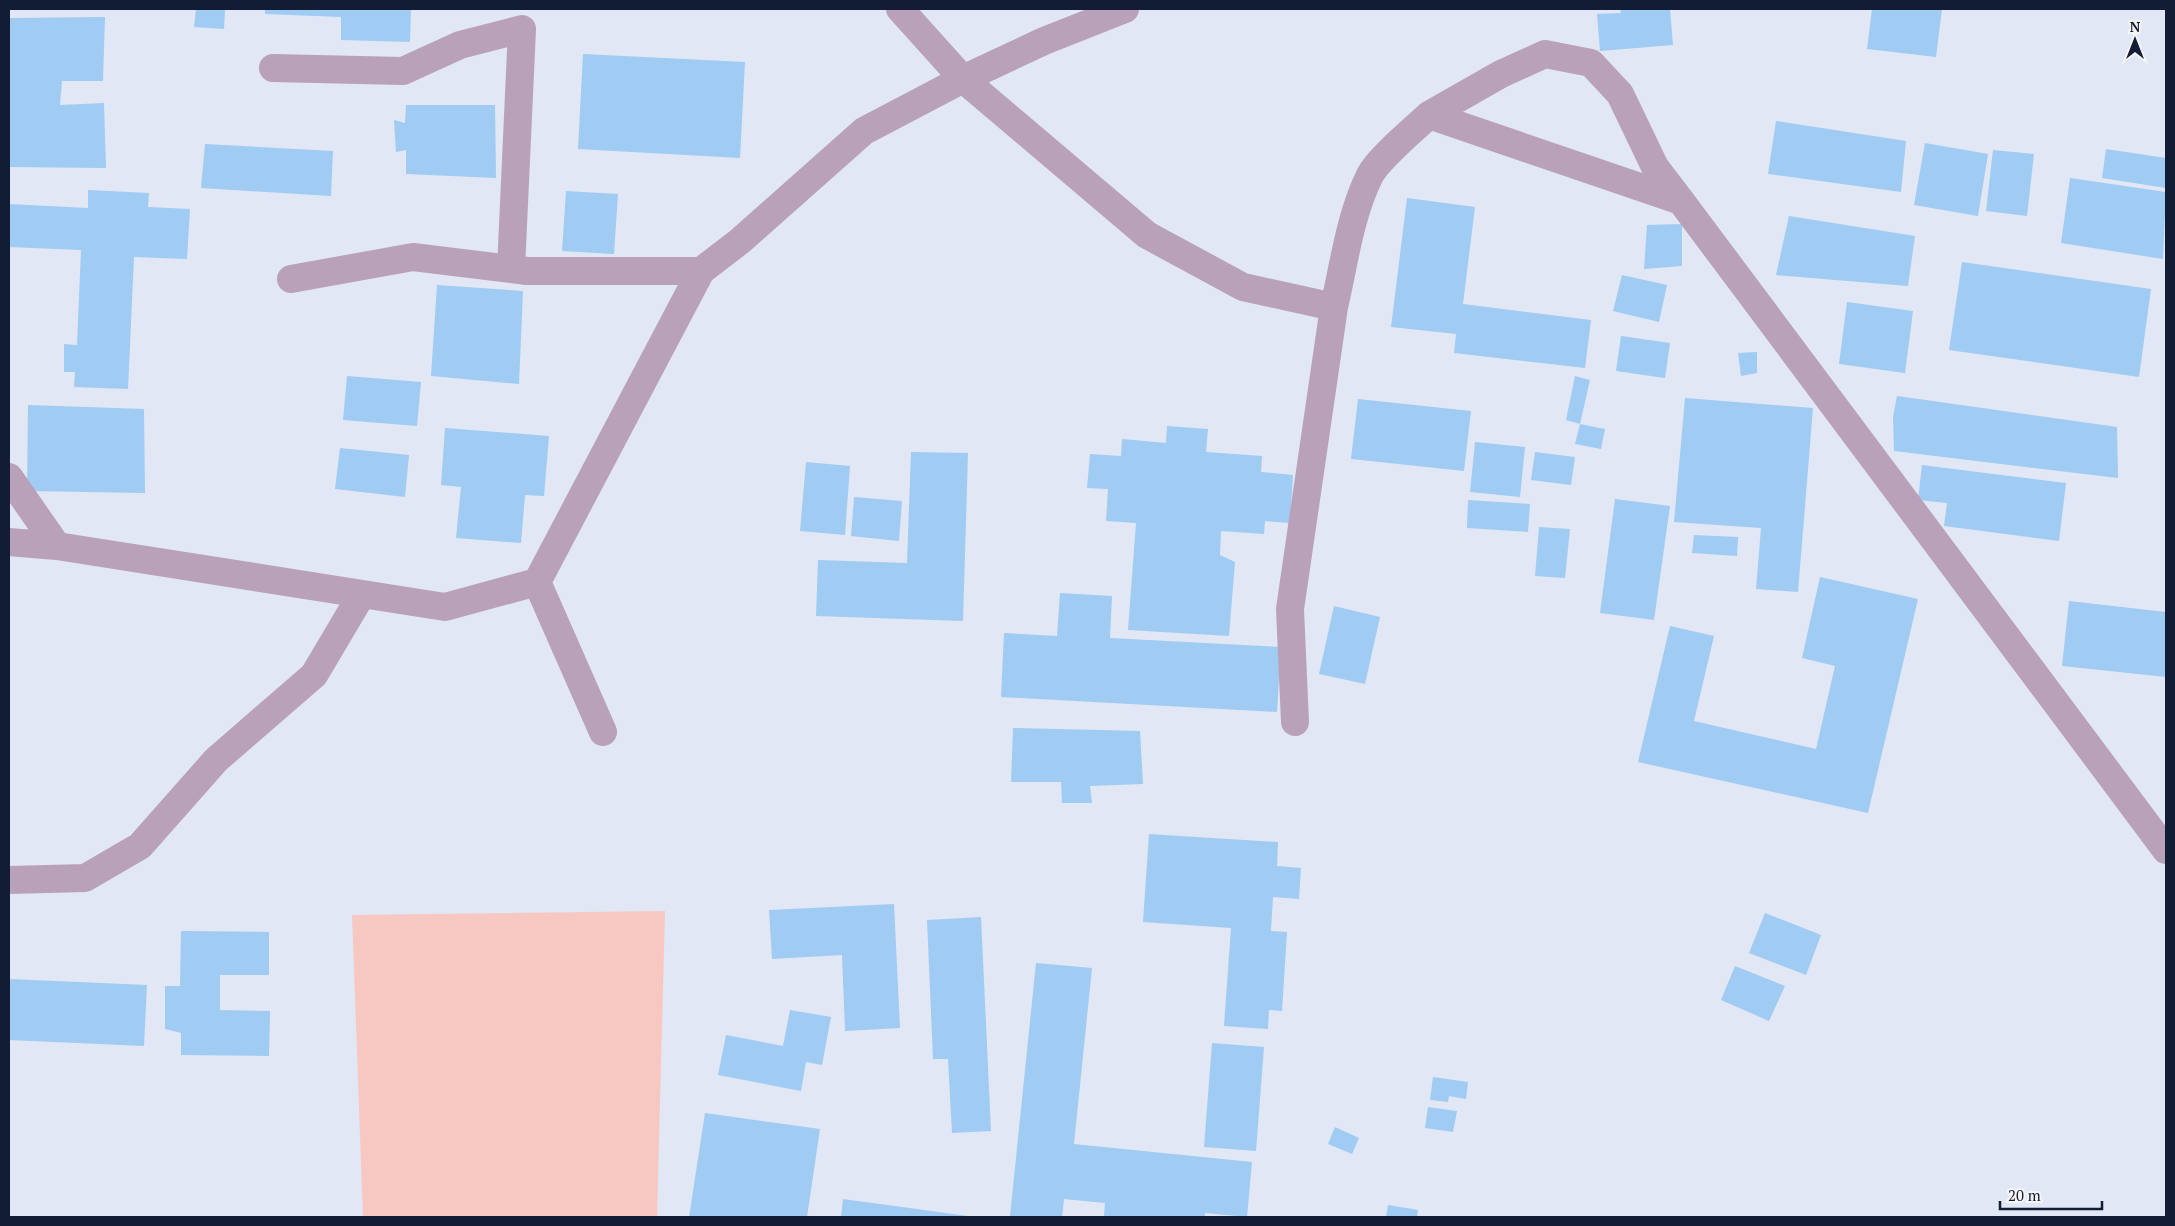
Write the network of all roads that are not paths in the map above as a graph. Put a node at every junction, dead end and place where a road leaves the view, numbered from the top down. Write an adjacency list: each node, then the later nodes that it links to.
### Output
1 (900, 9): 4 (street)
2 (1125, 9): 4 (street)
3 (273, 68): 7 (street)
4 (963, 79): 8 (street); 10 (street)
5 (1429, 115): 6 (street); 6 (street); 10 (street)
6 (1681, 201): 18 (street)
7 (511, 269): 8 (street); 9 (street)
8 (701, 271): 14 (street)
9 (292, 279)
10 (1334, 307): 16 (street)
11 (9, 476): 13 (street)
12 (9, 542): 13 (street)
13 (57, 546): 15 (street)
14 (537, 582): 15 (street); 17 (street)
15 (362, 594): 19 (street)
16 (1295, 722)
17 (602, 732)
18 (2166, 850)
19 (9, 880)

